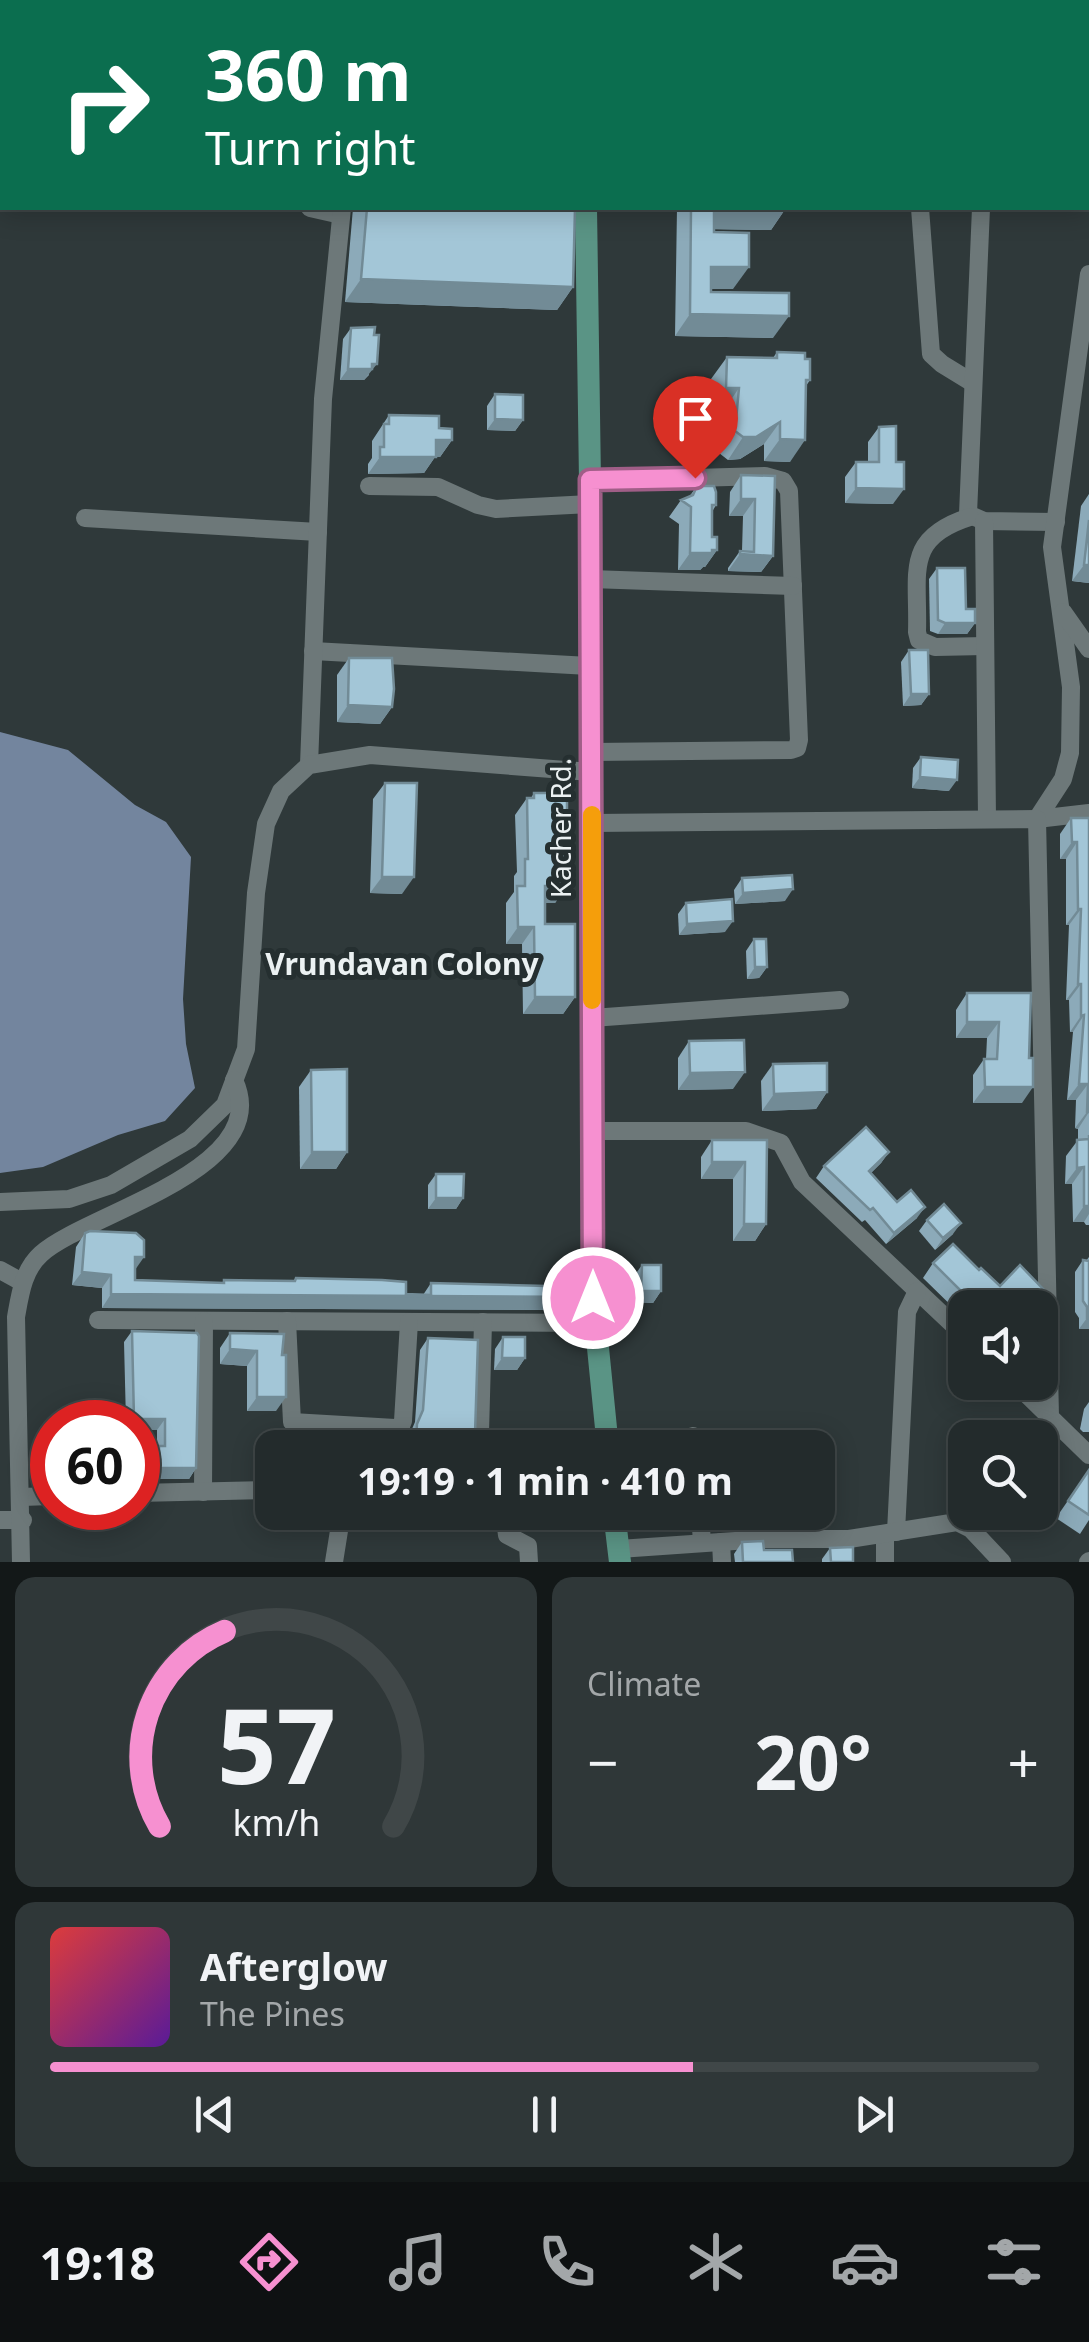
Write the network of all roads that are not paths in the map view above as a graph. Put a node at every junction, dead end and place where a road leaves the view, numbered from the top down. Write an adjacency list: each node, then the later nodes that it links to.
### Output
1 (586, 210): 8 (main road, Kacher Rd.)
2 (920, 210): 6 (street)
3 (981, 210): 6 (street)
4 (341, 211): 12 (street)
5 (1089, 274): 11 (street)
6 (973, 383): 10 (street)
7 (369, 486): 8 (street)
8 (590, 492): 13 (main road, Kacher Rd.); 14 (street)
9 (85, 518): 12 (street)
10 (977, 519): 11 (street); 16 (street); 16 (street)
11 (1056, 522): 15 (street)
12 (318, 532): 18 (street)
13 (590, 579): 14 (street); 19 (main road, Kacher Rd.)
14 (793, 586): 20 (street)
15 (1061, 610): 17 (street); 24 (street)
16 (985, 646): 23 (street)
17 (1089, 649)
18 (313, 652): 19 (street); 21 (street)
19 (589, 666): 20 (main road, Kacher Rd.)
20 (591, 762): 21 (street); 25 (main road, Kacher Rd.)
21 (309, 765): 28 (street)
22 (1089, 812): 24 (street)
23 (986, 819): 24 (street); 25 (street)
24 (1037, 819): 43 (street)
25 (592, 823): 27 (main road, Kacher Rd.)
26 (840, 1000): 27 (street)
27 (592, 1018): 29 (main road, Kacher Rd.)
28 (234, 1080): 30 (street); 32 (street)
29 (592, 1131): 33 (street); 40 (main road, Kacher Rd.)
30 (0, 1202)
31 (0, 1270): 32 (street)
32 (22, 1282): 42 (street)
33 (918, 1291): 35 (street); 58 (street)
34 (98, 1320): 36 (street)
35 (948, 1320)
36 (204, 1321): 37 (street); 48 (street)
37 (287, 1322): 38 (street); 38 (street)
38 (409, 1322): 39 (street)
39 (483, 1322): 40 (street); 44 (street)
40 (596, 1323): 45 (main road, Kacher Rd.)
41 (1033, 1400): 43 (street)
42 (9, 1411): 50 (street)
43 (1050, 1417): 46 (street)
44 (480, 1430)
45 (606, 1430)
46 (1089, 1455)
47 (255, 1490): 48 (street)
48 (203, 1492): 49 (street)
49 (160, 1493)
50 (21, 1496): 51 (street); 53 (street)
51 (30, 1496)
52 (0, 1520): 53 (street)
53 (22, 1520): 61 (street)
54 (339, 1530): 62 (street)
55 (506, 1530): 63 (street)
56 (616, 1530): 60 (main road)
57 (707, 1530): 59 (street)
58 (890, 1533): 59 (street); 65 (street); 66 (street)
59 (712, 1542): 60 (street); 64 (street)
60 (619, 1556)
61 (22, 1562)
62 (334, 1562)
63 (529, 1562)
64 (722, 1562)
65 (884, 1562)
66 (1002, 1562)

